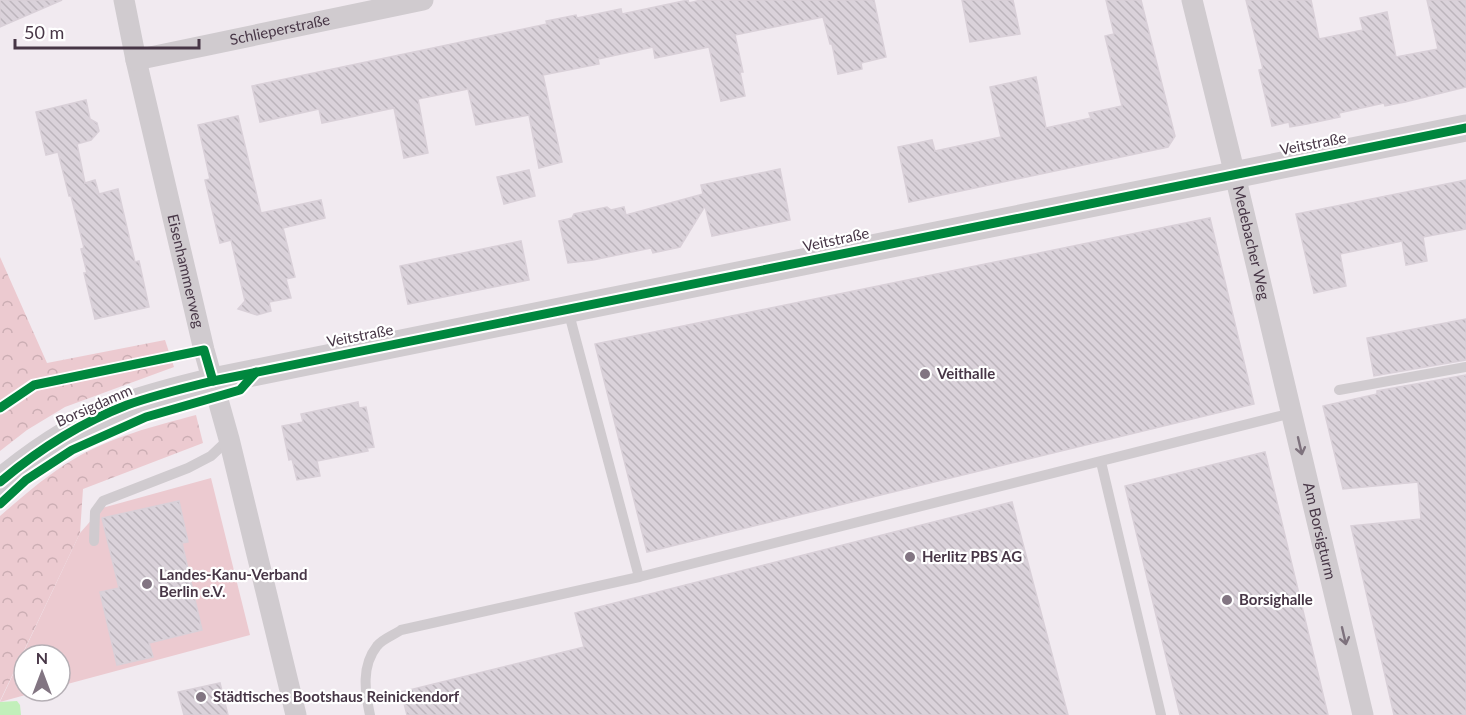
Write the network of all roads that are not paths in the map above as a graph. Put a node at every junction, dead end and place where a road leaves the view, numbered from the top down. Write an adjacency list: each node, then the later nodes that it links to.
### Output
1 (124, 0): 4 (street, Eisenhammerweg)
2 (423, 0): 4 (street, Schlieperstraße)
3 (1192, 0): 6 (street, Medebacher Weg)
4 (136, 60): 10 (street, Eisenhammerweg)
5 (1466, 128): 6 (street, Veitstraße)
6 (1236, 175): 7 (street, Veitstraße); 8 (street, Medebacher Weg)
7 (567, 310): 10 (street, Veitstraße); 17 (lane)
8 (1276, 348): 12 (street, Am Borsigturm)
9 (1466, 367): 11 (lane)
10 (213, 381): 13 (street, Eisenhammerweg); 15 (street, Borsigdamm)
11 (1340, 390)
12 (1292, 413): 14 (lane); 21 (street, Am Borsigturm, one-way to 21)
13 (229, 439): 16 (lane); 18 (street, Eisenhammerweg)
14 (1101, 462): 17 (lane); 20 (lane)
15 (0, 482)
16 (94, 541)
17 (639, 577): 19 (lane)
18 (296, 715)
19 (370, 715)
20 (1161, 715)
21 (1363, 715)

